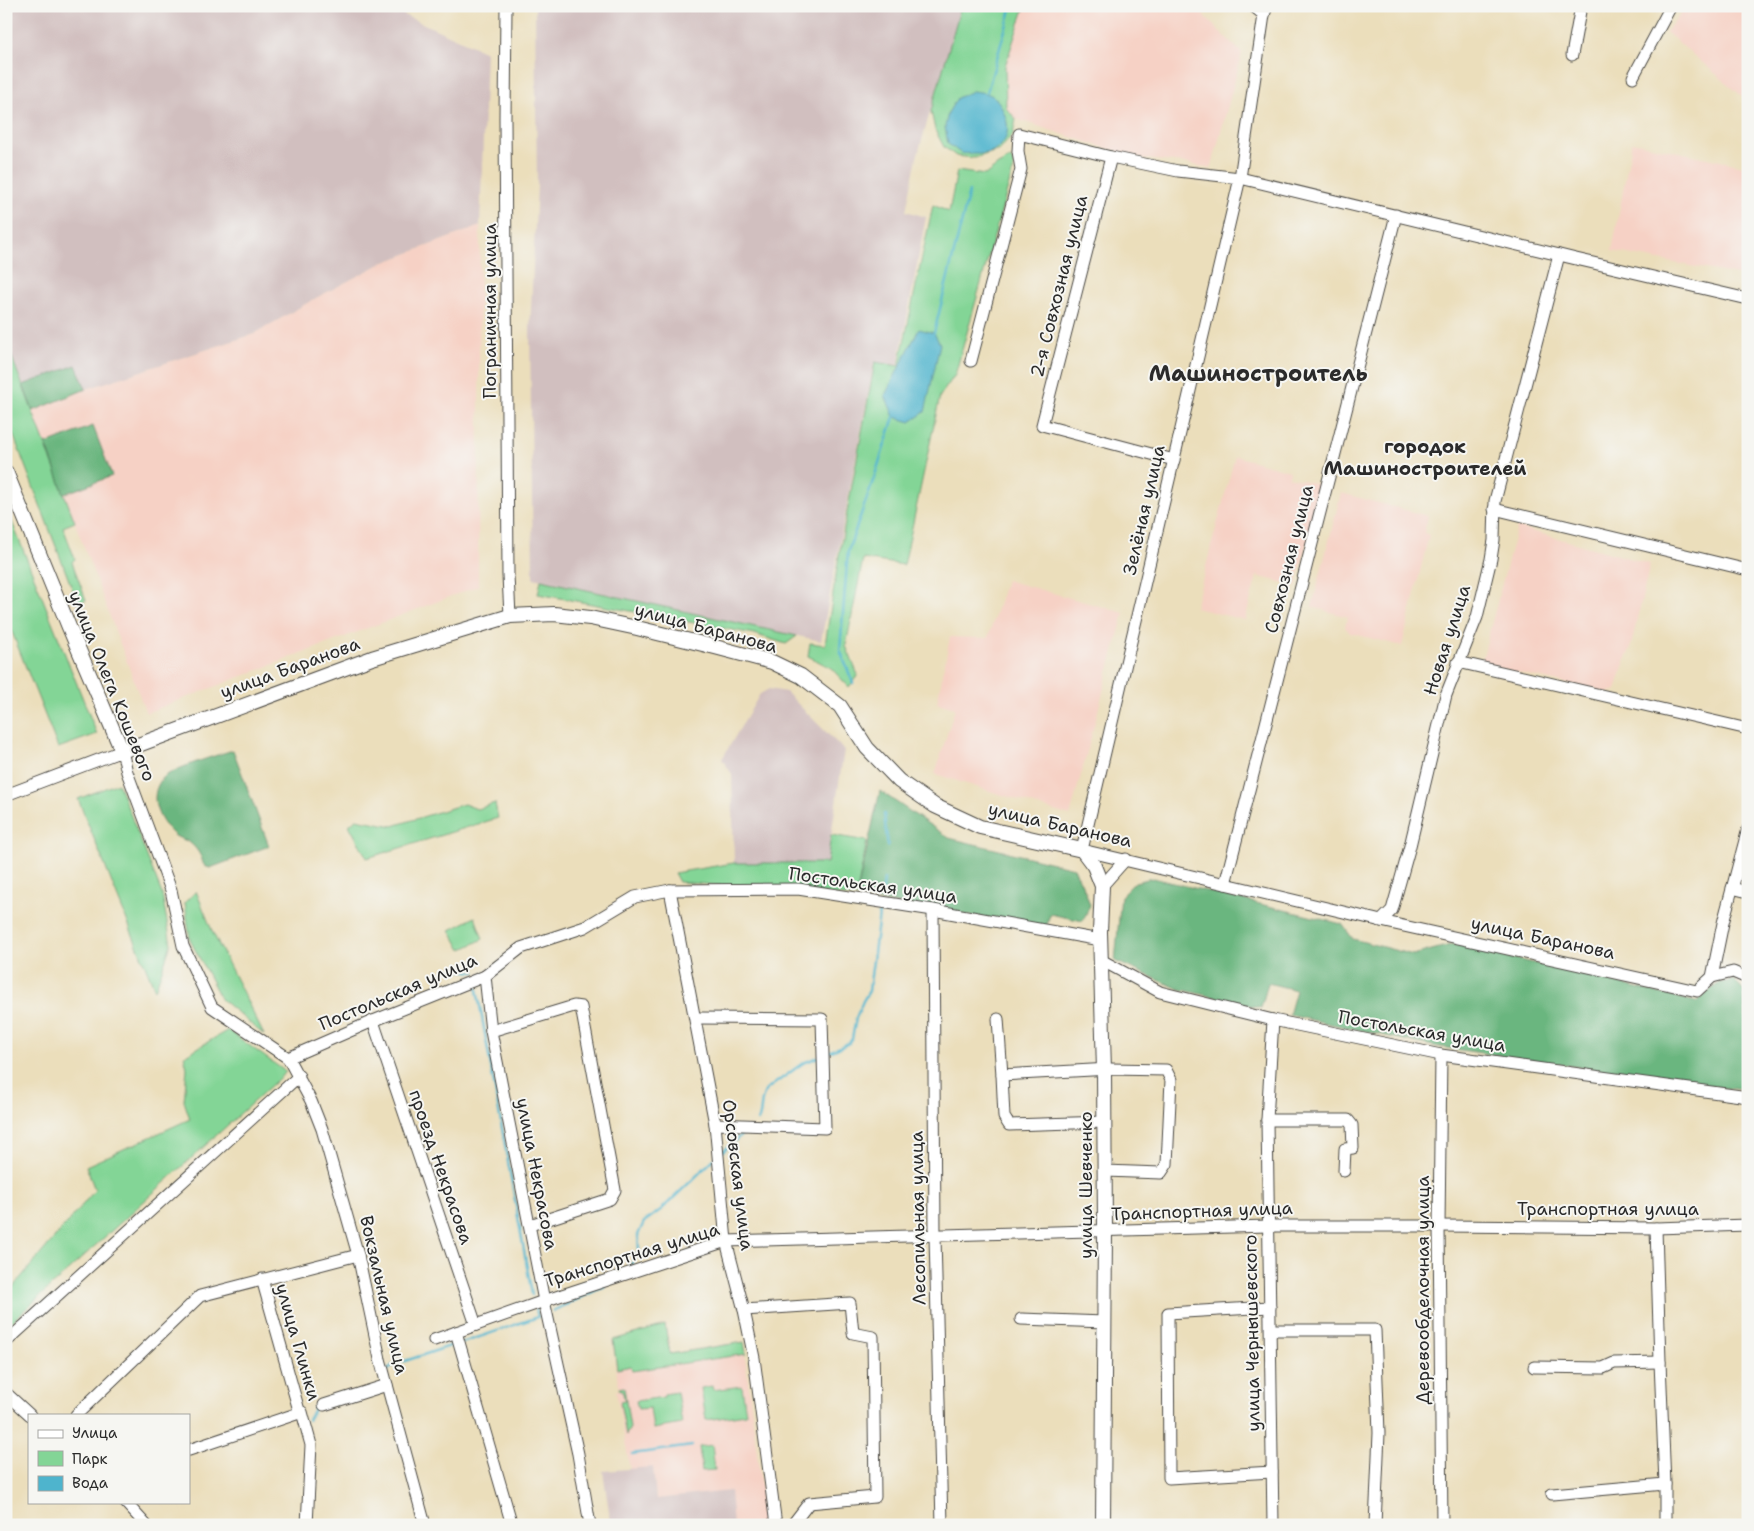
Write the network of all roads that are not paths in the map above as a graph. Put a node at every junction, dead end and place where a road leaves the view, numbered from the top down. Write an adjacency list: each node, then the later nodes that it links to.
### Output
1 (506, 6): 18 (street, Пограничная улица)
2 (1253, 6): 5 (street)
3 (1581, 6): 6 (street)
4 (1671, 6): 7 (street)
5 (1266, 11): 9 (street, Зелёная улица)
6 (1572, 55)
7 (1632, 77)
8 (1111, 157): 9 (street); 13 (street); 14 (street, 2-я Совхозная улица)
9 (1240, 178): 10 (street); 14 (street, Зелёная улица)
10 (1396, 215): 11 (street); 26 (street, Совхозная улица)
11 (1559, 255): 12 (street); 16 (street, Новая улица)
12 (1748, 299)
13 (971, 361)
14 (1174, 460): 24 (street, Зелёная улица)
15 (6, 472): 21 (main road, улица Олега Кошевого)
16 (1494, 509): 17 (street); 19 (street, Новая улица)
17 (1748, 570)
18 (510, 616): 21 (main road, улица Баранова); 24 (main road, улица Баранова)
19 (1458, 662): 20 (street); 32 (street, Новая улица)
20 (1748, 729)
21 (122, 751): 22 (street, улица Баранова); 44 (street, улица Олега Кошевого)
22 (6, 795)
23 (1748, 829): 28 (street)
24 (1082, 850): 25 (street, улица Баранова); 27 (main road, улица Шевченко)
25 (1126, 859): 26 (street, улица Баранова); 27 (street)
26 (1225, 884): 32 (street, улица Баранова)
27 (1102, 886): 33 (main road, улица Шевченко)
28 (1732, 888): 30 (street); 36 (street)
29 (670, 890): 31 (street, Постольская улица); 35 (street, Постольская улица); 38 (street, Орсовская улица)
30 (1748, 892)
31 (933, 910): 33 (street, Постольская улица); 60 (street, Лесопильная улица)
32 (1382, 920): 36 (street, улица Баранова)
33 (1100, 940): 34 (main road, улица Шевченко)
34 (1101, 960): 40 (street, Постольская улица); 45 (main road, улица Шевченко)
35 (485, 976): 41 (street, Постольская улица); 42 (street, улица Некрасова)
36 (1712, 977): 37 (street)
37 (1748, 980)
38 (696, 1018): 51 (street, Орсовская улица); 51 (street)
39 (998, 1019): 46 (street)
40 (1273, 1020): 43 (street, Постольская улица); 49 (street, улица Чернышевского)
41 (373, 1021): 44 (street, Постольская улица); 69 (street, проезд Некрасова)
42 (491, 1030): 54 (street, улица Некрасова); 54 (street)
43 (1441, 1055): 48 (street, Постольская улица); 57 (street, Деревообделочная улица)
44 (288, 1058): 47 (street, Вокзальная улица)
45 (1104, 1070): 46 (street); 50 (main road, улица Шевченко); 53 (street)
46 (1002, 1075): 50 (street)
47 (299, 1076): 62 (street, Вокзальная улица); 73 (street)
48 (1748, 1097)
49 (1267, 1120): 52 (street); 56 (street, улица Чернышевского)
50 (1105, 1122): 53 (main road, улица Шевченко)
51 (716, 1124): 61 (street, Орсовская улица)
52 (1344, 1171)
53 (1105, 1172): 59 (main road, улица Шевченко)
54 (530, 1225): 64 (street, улица Некрасова)
55 (1748, 1225): 58 (street, Транспортная улица)
56 (1268, 1226): 57 (street, Транспортная улица); 59 (street, Транспортная улица); 65 (street, улица Чернышевского)
57 (1439, 1226): 58 (street, Транспортная улица); 98 (street, Деревообделочная улица)
58 (1656, 1228): 74 (street)
59 (1105, 1231): 60 (street, Транспортная улица); 68 (main road, улица Шевченко)
60 (935, 1236): 61 (street, Транспортная улица); 94 (street, Лесопильная улица)
61 (726, 1241): 64 (street, Транспортная улица); 66 (street, Орсовская улица)
62 (358, 1254): 63 (street); 76 (street, Вокзальная улица)
63 (262, 1279): 79 (street, улица Глинки); 81 (street)
64 (544, 1301): 69 (street, Транспортная улица); 91 (street, улица Некрасова)
65 (1270, 1307): 70 (street, улица Чернышевского); 83 (street)
66 (744, 1310): 92 (street, Орсовская улица); 93 (street)
67 (1021, 1318): 68 (street)
68 (1105, 1322): 95 (main road, улица Шевченко)
69 (476, 1325): 71 (street, Транспортная улица)
70 (1271, 1330): 83 (street, улица Чернышевского); 97 (street)
71 (456, 1332): 72 (street, Транспортная улица); 90 (street)
72 (434, 1340)
73 (6, 1342)
74 (1660, 1362): 75 (street); 84 (street)
75 (1534, 1367)
76 (387, 1385): 78 (street); 89 (street, Вокзальная улица)
77 (6, 1393): 80 (street)
78 (324, 1405)
79 (301, 1413): 82 (street); 88 (street, улица Глинки)
80 (29, 1414)
81 (77, 1414)
82 (190, 1450)
83 (1272, 1472): 96 (street, улица Чернышевского)
84 (1665, 1484): 85 (street); 99 (street)
85 (1552, 1494)
86 (127, 1504): 87 (street)
87 (146, 1525)
88 (307, 1525)
89 (424, 1525)
90 (512, 1525)
91 (590, 1525)
92 (776, 1525)
93 (792, 1525)
94 (942, 1525)
95 (1103, 1525)
96 (1273, 1525)
97 (1375, 1525)
98 (1442, 1525)
99 (1665, 1525)

